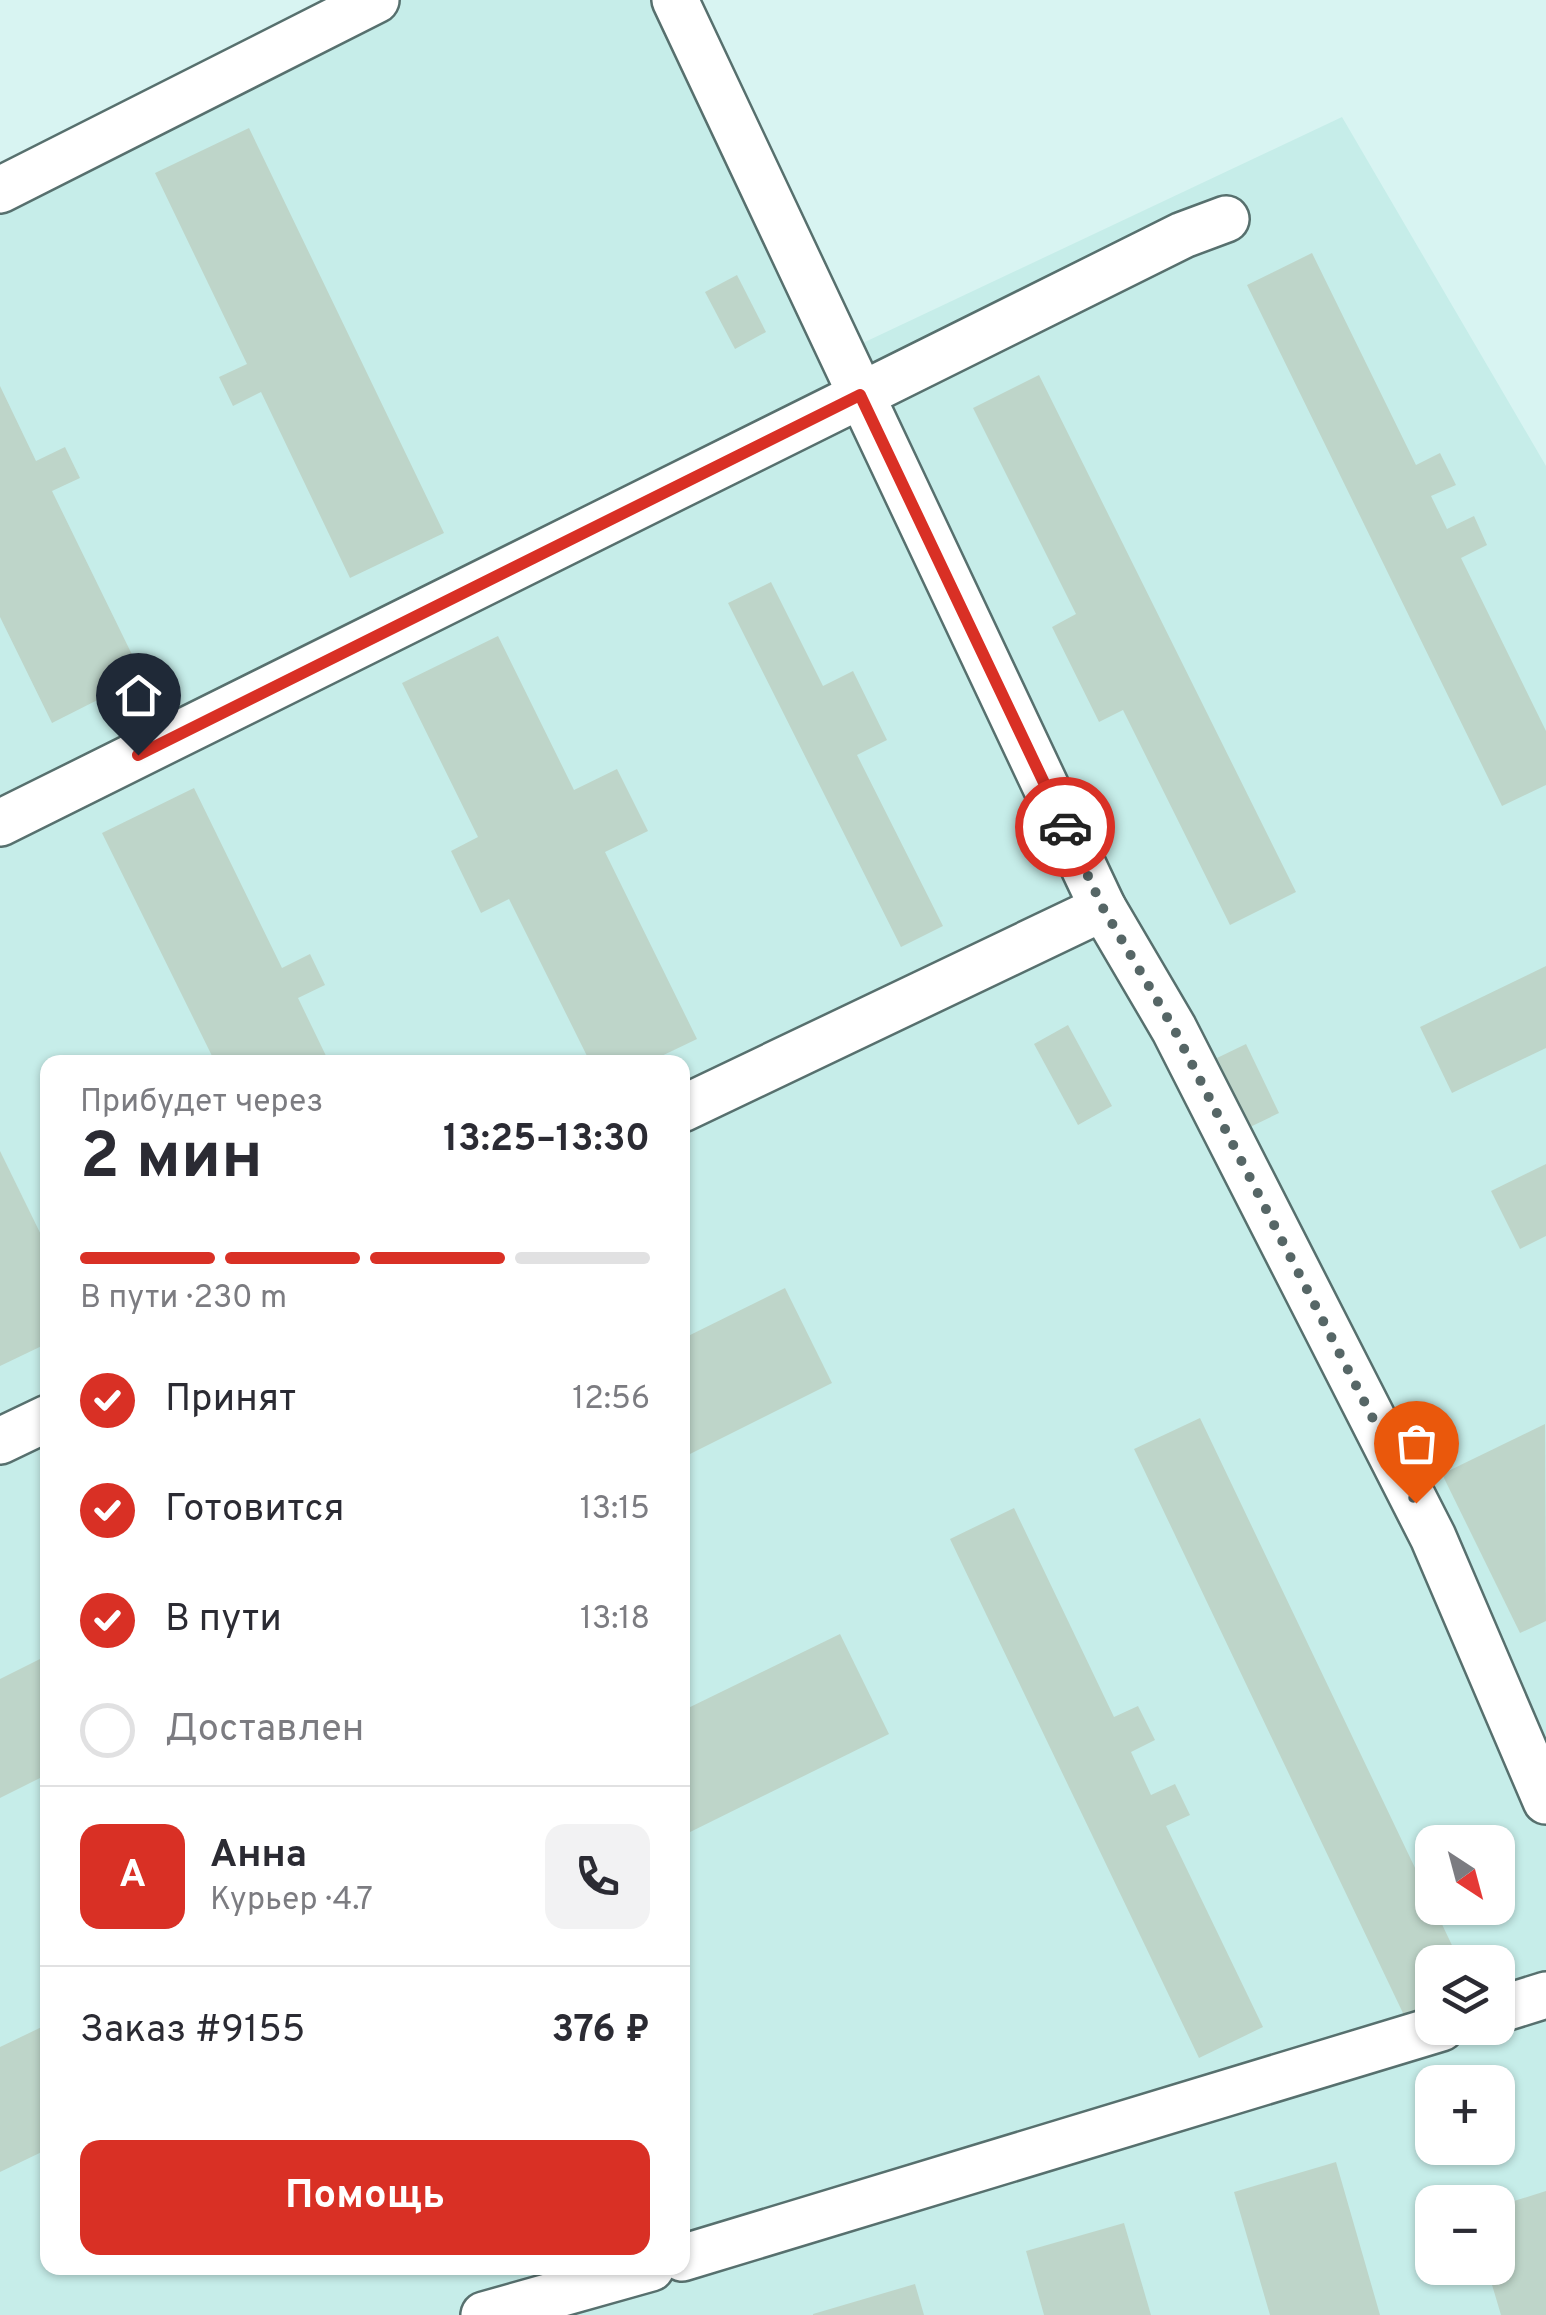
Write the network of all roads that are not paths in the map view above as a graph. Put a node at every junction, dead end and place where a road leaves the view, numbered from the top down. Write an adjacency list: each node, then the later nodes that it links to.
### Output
1 (376, 0): 3 (lane)
2 (675, 0): 5 (lane)
3 (0, 190)
4 (1226, 218): 5 (lane)
5 (860, 395): 6 (lane); 7 (lane)
6 (0, 824)
7 (1103, 908): 8 (lane); 11 (lane)
8 (690, 1105)
9 (40, 1422): 10 (lane)
10 (0, 1441)
11 (1546, 1801)
12 (1546, 1995): 13 (lane)
13 (1515, 2005)
14 (1415, 2036): 15 (lane)
15 (690, 2256)
16 (626, 2275): 17 (lane)
17 (484, 2315)

